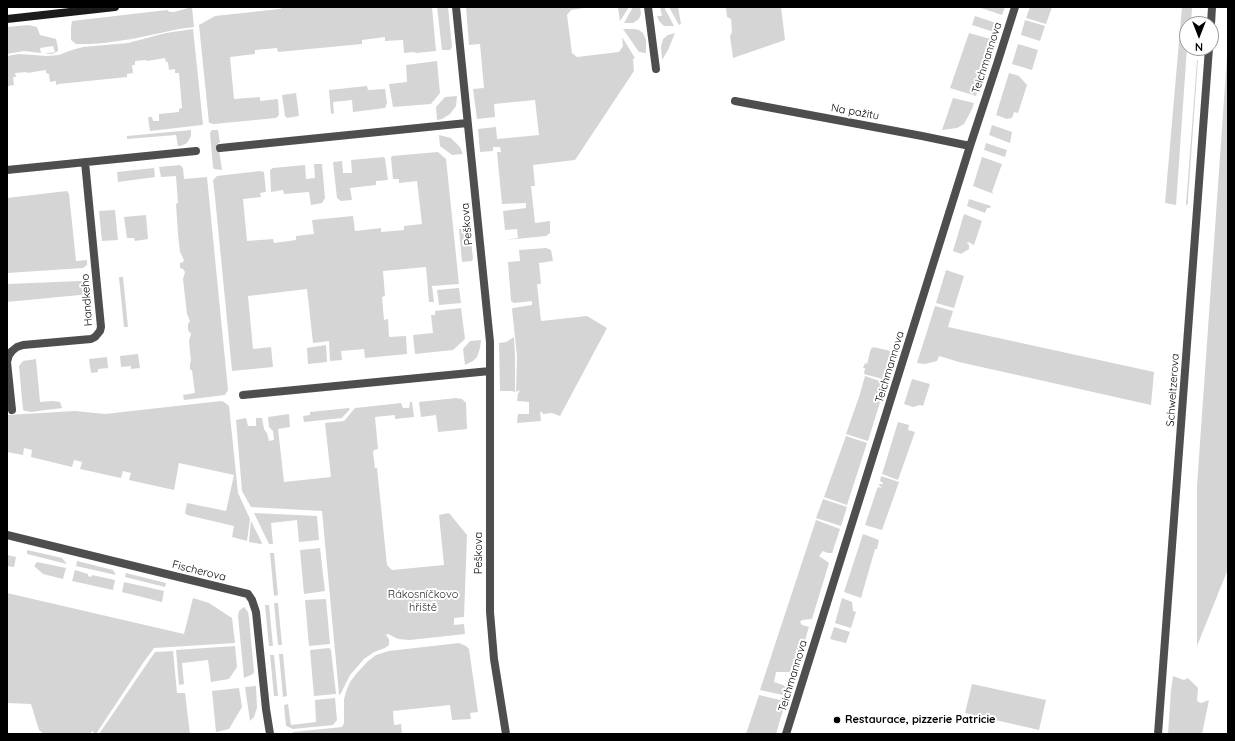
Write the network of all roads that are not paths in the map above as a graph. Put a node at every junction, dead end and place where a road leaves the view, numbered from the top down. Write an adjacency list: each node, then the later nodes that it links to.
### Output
1 (114, 7): 5 (main road)
2 (456, 7): 9 (street, Peškova)
3 (648, 7): 7 (street)
4 (1015, 7): 10 (street, Teichmannova)
5 (7, 19)
6 (1208, 56): 22 (street, Schweitzerova)
7 (656, 69)
8 (735, 101): 10 (street, Na pažitu)
9 (467, 123): 11 (street); 15 (street, Peškova)
10 (970, 146): 21 (street, Teichmannova)
11 (220, 148)
12 (196, 151): 13 (street)
13 (85, 162): 14 (street); 17 (street, Handkeho)
14 (7, 170)
15 (490, 371): 16 (street); 20 (street, Peškova)
16 (243, 395)
17 (12, 410)
18 (7, 535): 19 (street, Fischerova)
19 (270, 734)
20 (506, 734)
21 (786, 734)
22 (1158, 734)

